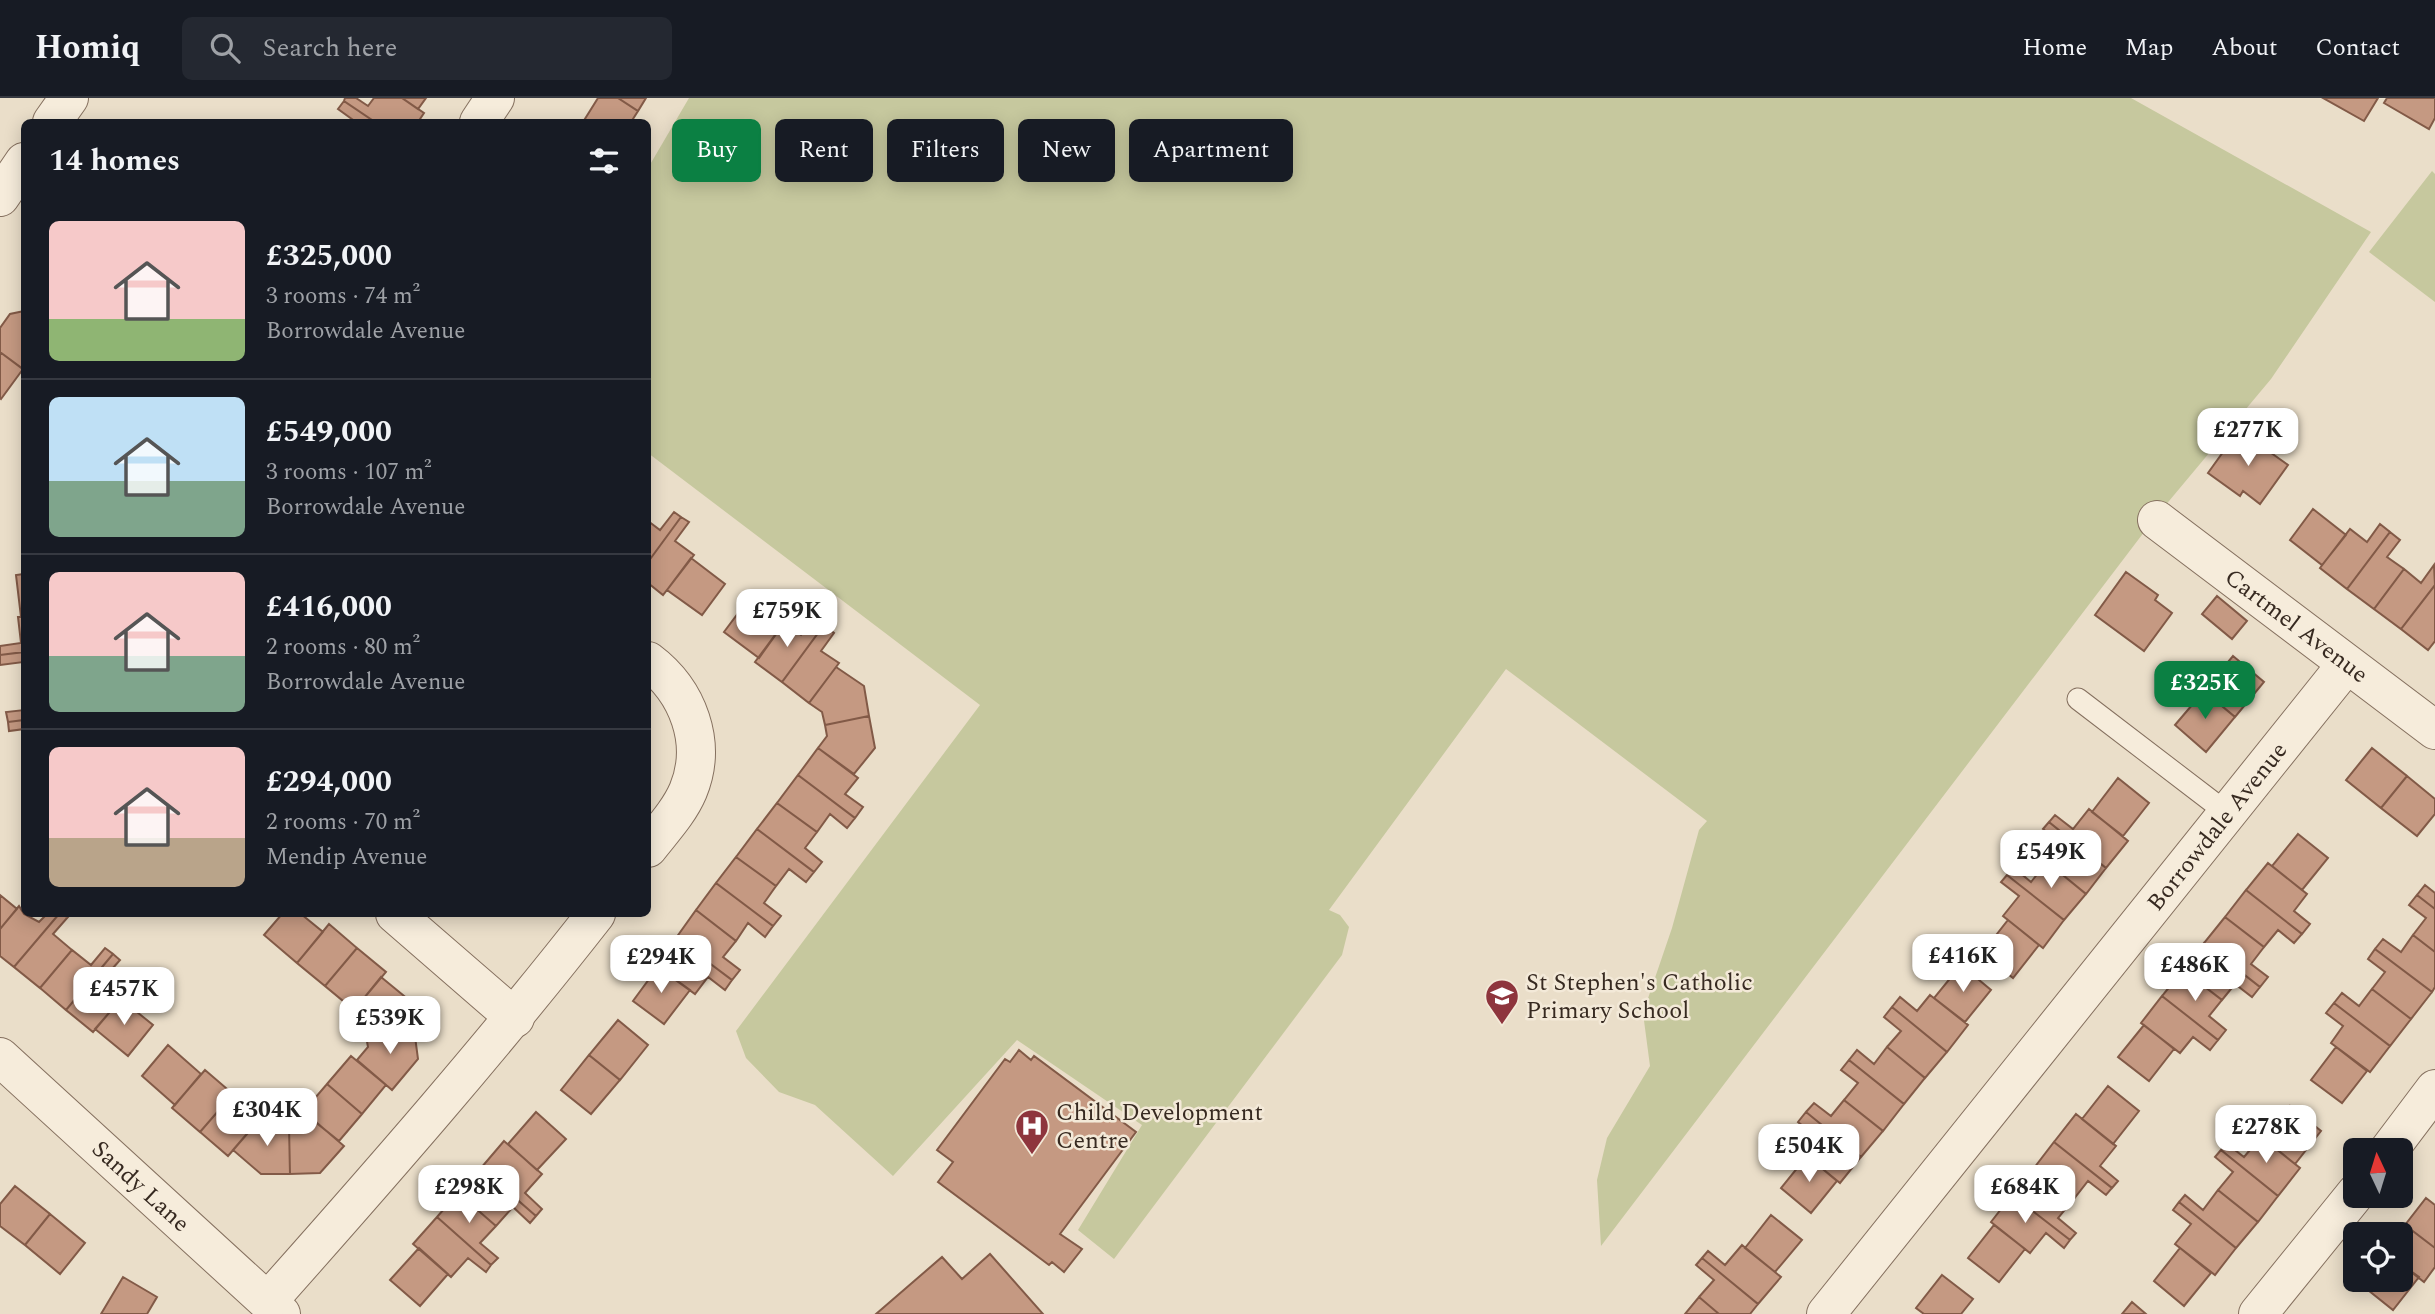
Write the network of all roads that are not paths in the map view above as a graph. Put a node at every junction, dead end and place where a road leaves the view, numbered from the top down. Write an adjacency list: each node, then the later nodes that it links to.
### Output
1 (69, 98): 3 (street)
2 (495, 98): 4 (street)
3 (54, 119)
4 (481, 119)
5 (2157, 520): 7 (street, Cartmel Avenue)
6 (651, 665): 11 (street)
7 (2346, 665): 9 (street, Cartmel Avenue); 10 (street, Borrowdale Avenue)
8 (2078, 699): 10 (lane)
9 (2435, 730)
10 (2227, 813): 20 (street, Borrowdale Avenue)
11 (651, 844)
12 (398, 917): 14 (street)
13 (594, 917): 14 (street)
14 (515, 1018): 19 (street)
15 (0, 1057): 19 (street, Sandy Lane)
16 (2435, 1088): 17 (street)
17 (2398, 1138)
18 (2345, 1208): 21 (street)
19 (274, 1307)
20 (1825, 1314)
21 (2258, 1314)

